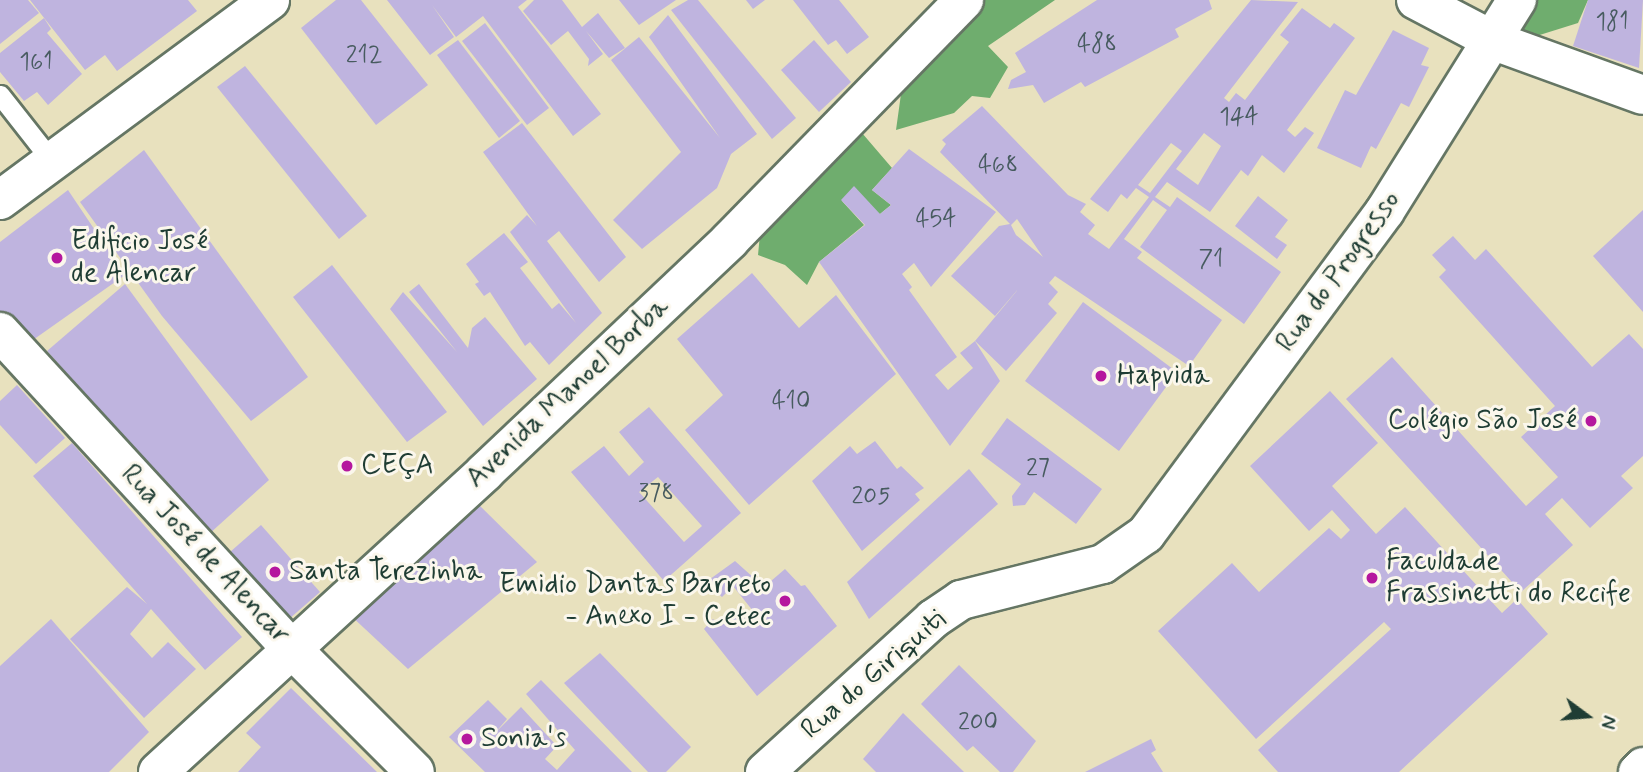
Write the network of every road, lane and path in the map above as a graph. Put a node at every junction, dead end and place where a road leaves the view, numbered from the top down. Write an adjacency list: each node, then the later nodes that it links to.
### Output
1 (270, 0): 8 (street)
2 (964, 0): 12 (street, Avenida Manoel Borba)
3 (1416, 0): 5 (street)
4 (1517, 0): 5 (street, Rua do Progresso)
5 (1494, 41): 7 (street); 11 (street, Rua do Progresso)
6 (0, 95): 8 (lane)
7 (1643, 95)
8 (52, 161): 9 (street)
9 (0, 200)
10 (0, 332): 12 (street, Rua José de Alencar)
11 (1146, 534): 16 (street, Rua do Giriquiti)
12 (291, 648): 14 (street, Avenida Manoel Borba); 15 (street, Rua José de Alencar)
13 (1643, 767): 17 (street)
14 (158, 772)
15 (415, 772)
16 (765, 772)
17 (1638, 772)

